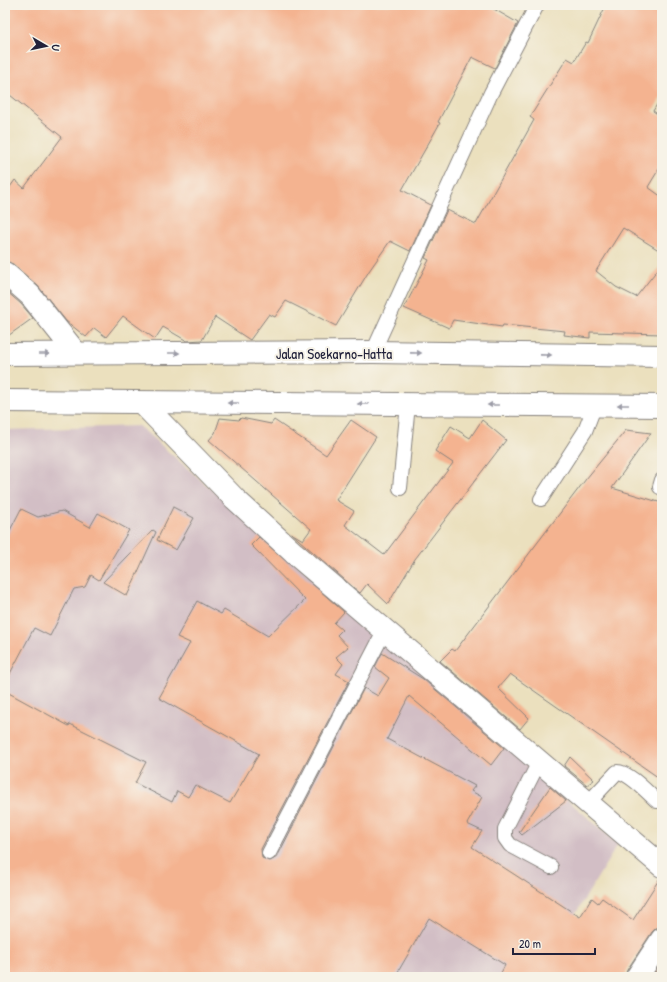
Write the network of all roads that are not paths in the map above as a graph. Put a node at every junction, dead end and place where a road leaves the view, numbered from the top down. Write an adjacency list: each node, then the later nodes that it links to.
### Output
1 (536, 6): 3 (lane)
2 (5, 273): 4 (main road)
3 (373, 352): 4 (main road, Jalan Soekarno-Hatta, one-way to 3); 6 (main road, Jalan Soekarno-Hatta, one-way to 6)
4 (76, 353): 5 (main road, Jalan Soekarno-Hatta, one-way to 4)
5 (5, 354)
6 (662, 356)
7 (5, 402): 8 (main road)
8 (142, 403): 9 (main road, one-way to 8); 14 (main road)
9 (408, 404): 10 (main road, one-way to 9); 12 (lane)
10 (595, 405): 11 (main road, one-way to 10); 13 (lane)
11 (662, 406)
12 (400, 488)
13 (541, 499)
14 (385, 630): 15 (main road); 18 (lane)
15 (539, 762): 17 (main road); 20 (lane)
16 (657, 801): 17 (lane)
17 (588, 803): 19 (main road)
18 (269, 853)
19 (662, 866)
20 (551, 867)
21 (662, 939): 22 (main road)
22 (637, 977)

